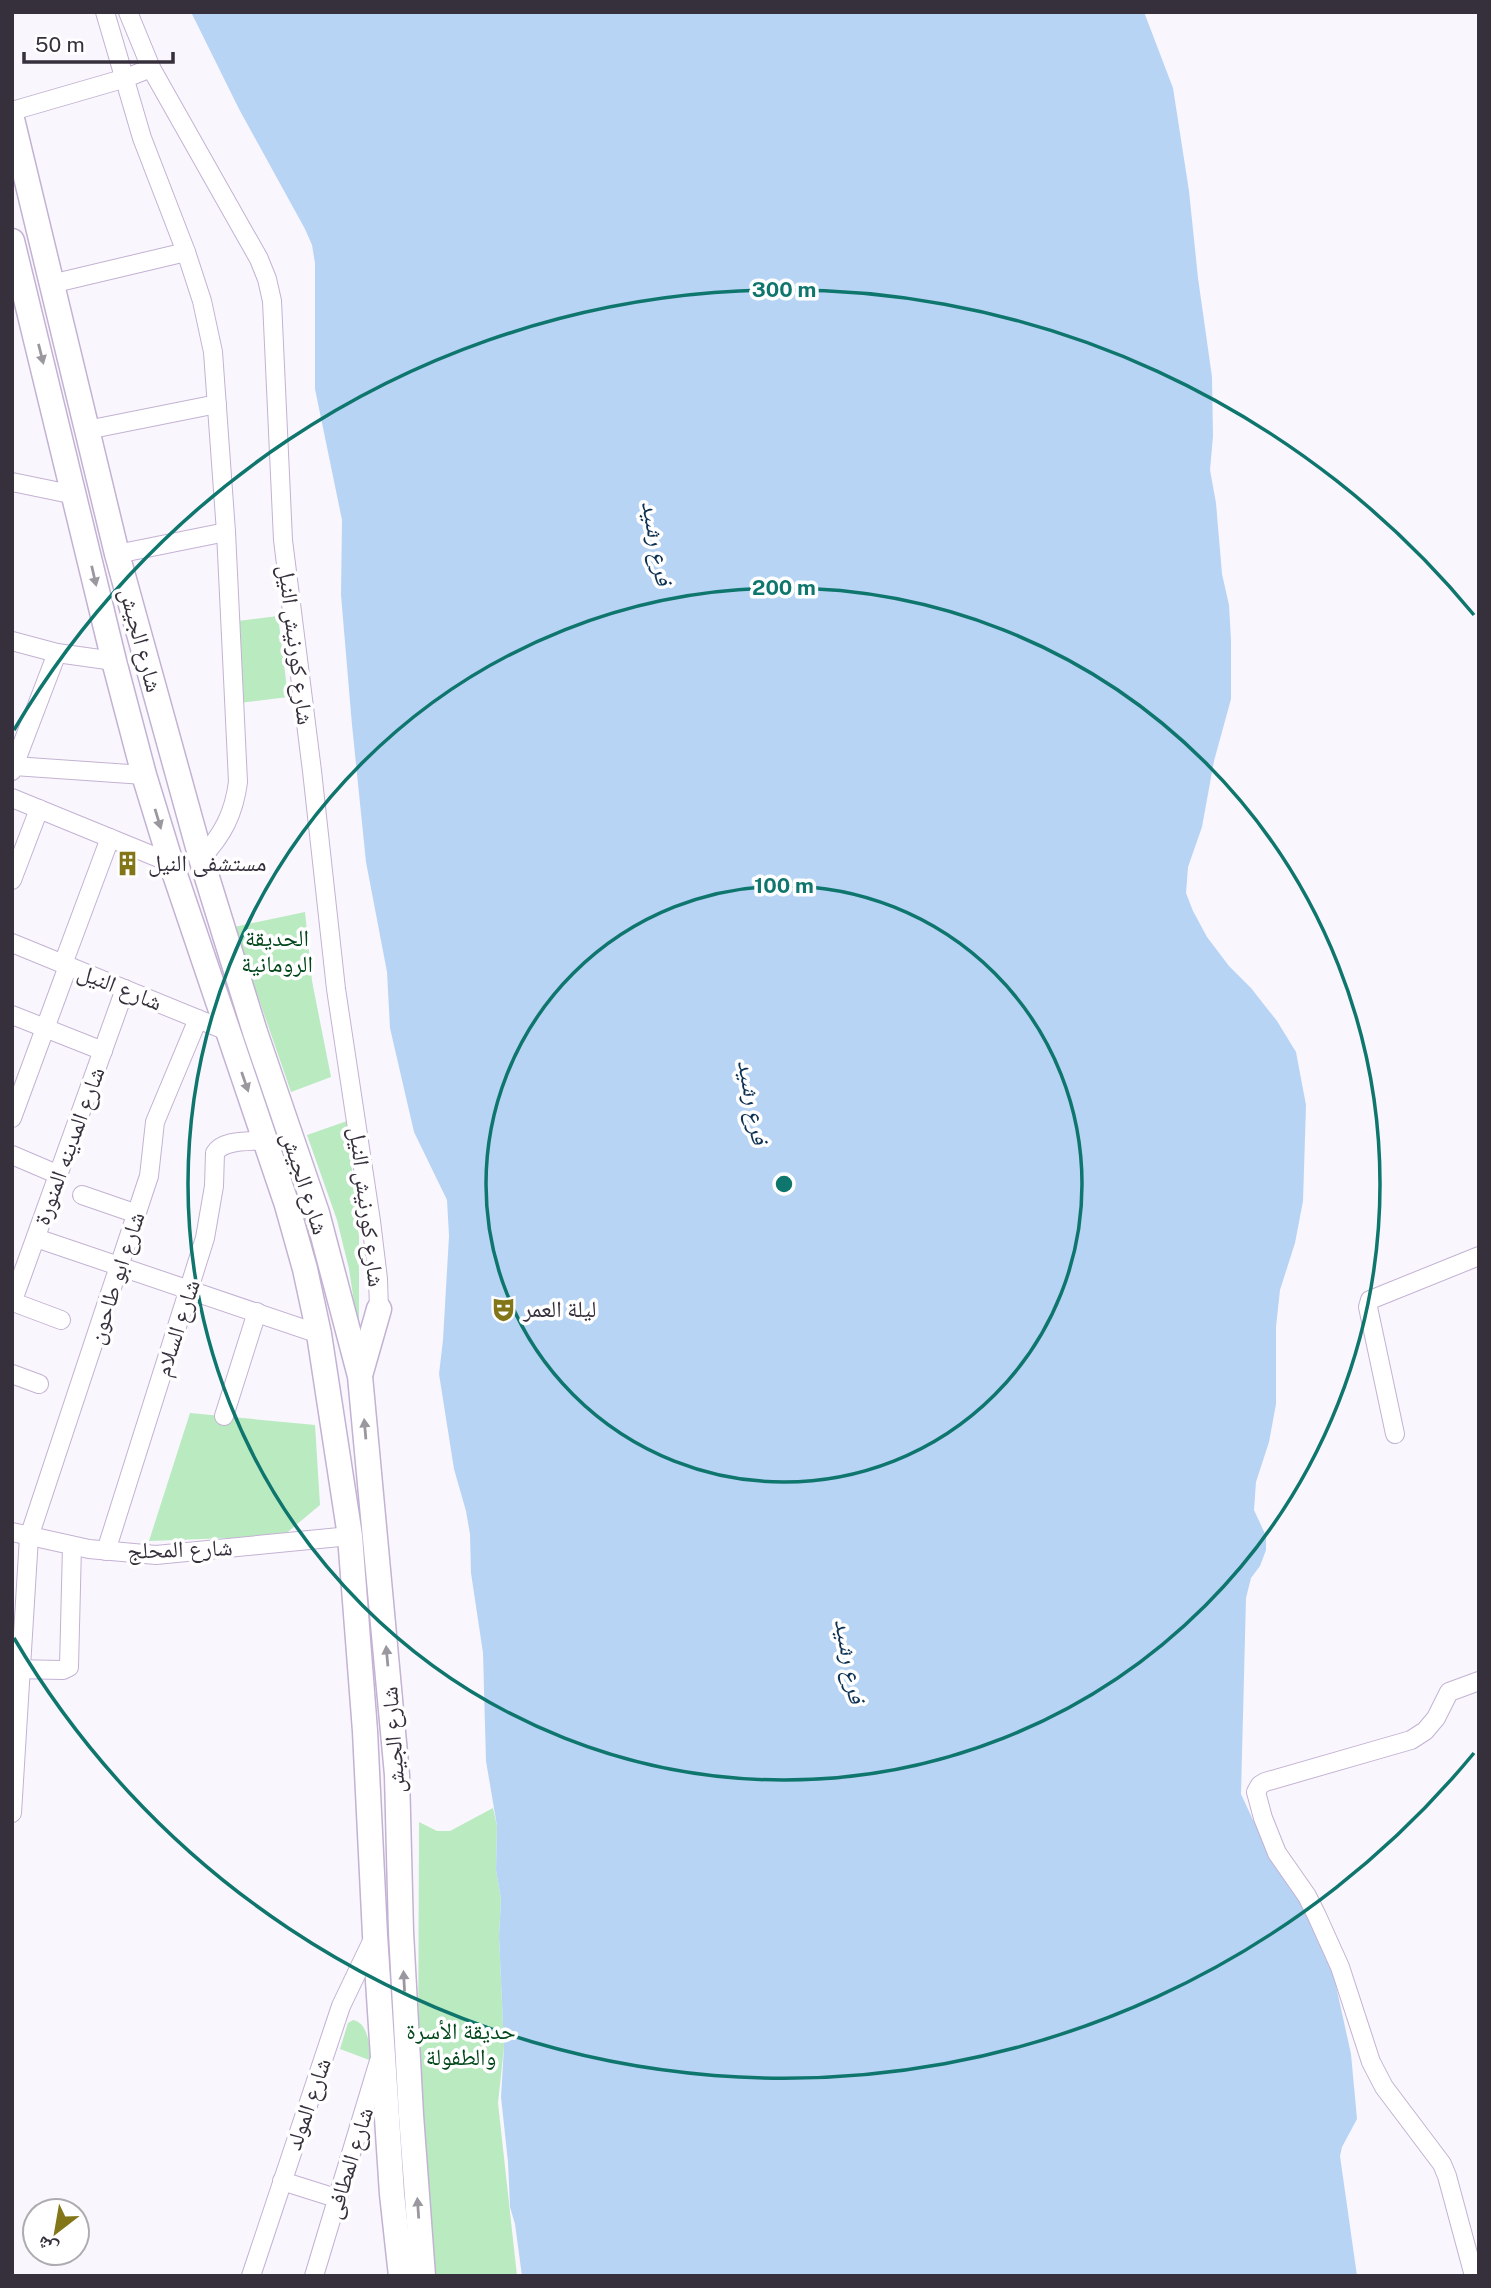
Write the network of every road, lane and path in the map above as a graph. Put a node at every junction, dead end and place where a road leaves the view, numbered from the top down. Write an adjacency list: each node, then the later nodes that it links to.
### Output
1 (105, 12): 4 (street)
2 (128, 12): 3 (street, شارع كورنيش النيل)
3 (151, 68): 4 (street); 48 (street, شارع كورنيش النيل)
4 (126, 78): 5 (street); 8 (street)
5 (12, 111)
6 (12, 119): 9 (main road, شارع الجيش)
7 (12, 241): 10 (main road, شارع الجيش)
8 (186, 251): 9 (street); 11 (street)
9 (51, 284): 12 (main road, شارع الجيش)
10 (22, 315): 14 (main road, شارع الجيش, one-way to 14)
11 (216, 404): 12 (street); 15 (street)
12 (87, 430): 16 (main road, شارع الجيش)
13 (12, 482): 14 (street)
14 (75, 495): 19 (main road, شارع الجيش, one-way to 19)
15 (226, 532): 16 (street); 25 (street)
16 (117, 554): 25 (main road, شارع الجيش)
17 (12, 641): 18 (street)
18 (57, 653): 19 (street); 20 (street)
19 (114, 661): 21 (main road, شارع الجيش)
20 (13, 769): 21 (street)
21 (144, 775): 26 (main road, شارع الجيش, one-way to 26)
22 (12, 798): 23 (street)
23 (39, 809): 24 (street); 27 (street)
24 (110, 838): 26 (street); 29 (street)
25 (201, 858): 53 (main road, شارع الجيش)
26 (171, 863): 34 (main road, شارع الجيش)
27 (12, 880)
28 (12, 943): 29 (street, شارع النيل)
29 (65, 965): 30 (street, شارع النيل); 33 (street)
30 (125, 989): 32 (street, شارع النيل); 35 (street, شارع المدينه المنورة)
31 (12, 1015): 33 (street)
32 (198, 1019): 34 (street, شارع النيل); 42 (street, شارع ابو طاحون)
33 (46, 1028): 35 (street); 36 (street)
34 (228, 1031): 38 (main road, شارع الجيش, one-way to 38)
35 (103, 1051): 40 (street, شارع المدينه المنورة)
36 (17, 1090): 37 (street)
37 (12, 1118)
38 (265, 1140): 46 (street, شارع السلام); 51 (main road, شارع الجيش)
39 (12, 1155): 40 (street)
40 (59, 1175): 43 (street, شارع المدينه المنورة)
41 (82, 1195): 42 (street)
42 (137, 1214): 45 (street, شارع ابو طاحون)
43 (36, 1238): 45 (street); 47 (street, شارع المدينه المنورة)
44 (1479, 1256): 56 (street)
45 (120, 1266): 46 (street); 57 (street, شارع ابو طاحون)
46 (189, 1289): 49 (street); 60 (street, شارع السلام)
47 (12, 1303): 50 (street)
48 (379, 1309): 53 (main road)
49 (257, 1312): 51 (street); 55 (street)
50 (61, 1320)
51 (319, 1334): 58 (main road, شارع الجيش)
52 (12, 1374): 54 (street)
53 (360, 1376): 71 (main road, شارع الجيش, one-way to 53)
54 (39, 1384)
55 (224, 1416)
56 (1395, 1434)
57 (21, 1535): 59 (street, شارع المحلج); 61 (street, شارع ابو طاحون)
58 (350, 1536): 60 (street, شارع المحلج); 64 (main road, شارع الجيش)
59 (72, 1546): 60 (street, شارع المحلج); 61 (street)
60 (106, 1551)
61 (16, 1669): 63 (street, شارع ابو طاحون)
62 (1479, 1681): 72 (street)
63 (12, 1813)
64 (375, 1935): 65 (main road, شارع الجيش); 66 (street, شارع المولد)
65 (382, 2050): 67 (street, شارع المطافى); 70 (main road, شارع الجيش)
66 (282, 2181): 67 (street); 68 (street, شارع المولد)
67 (338, 2199): 69 (street, شارع المطافى)
68 (251, 2276)
69 (314, 2276)
70 (401, 2276)
71 (423, 2276)
72 (1474, 2276)

